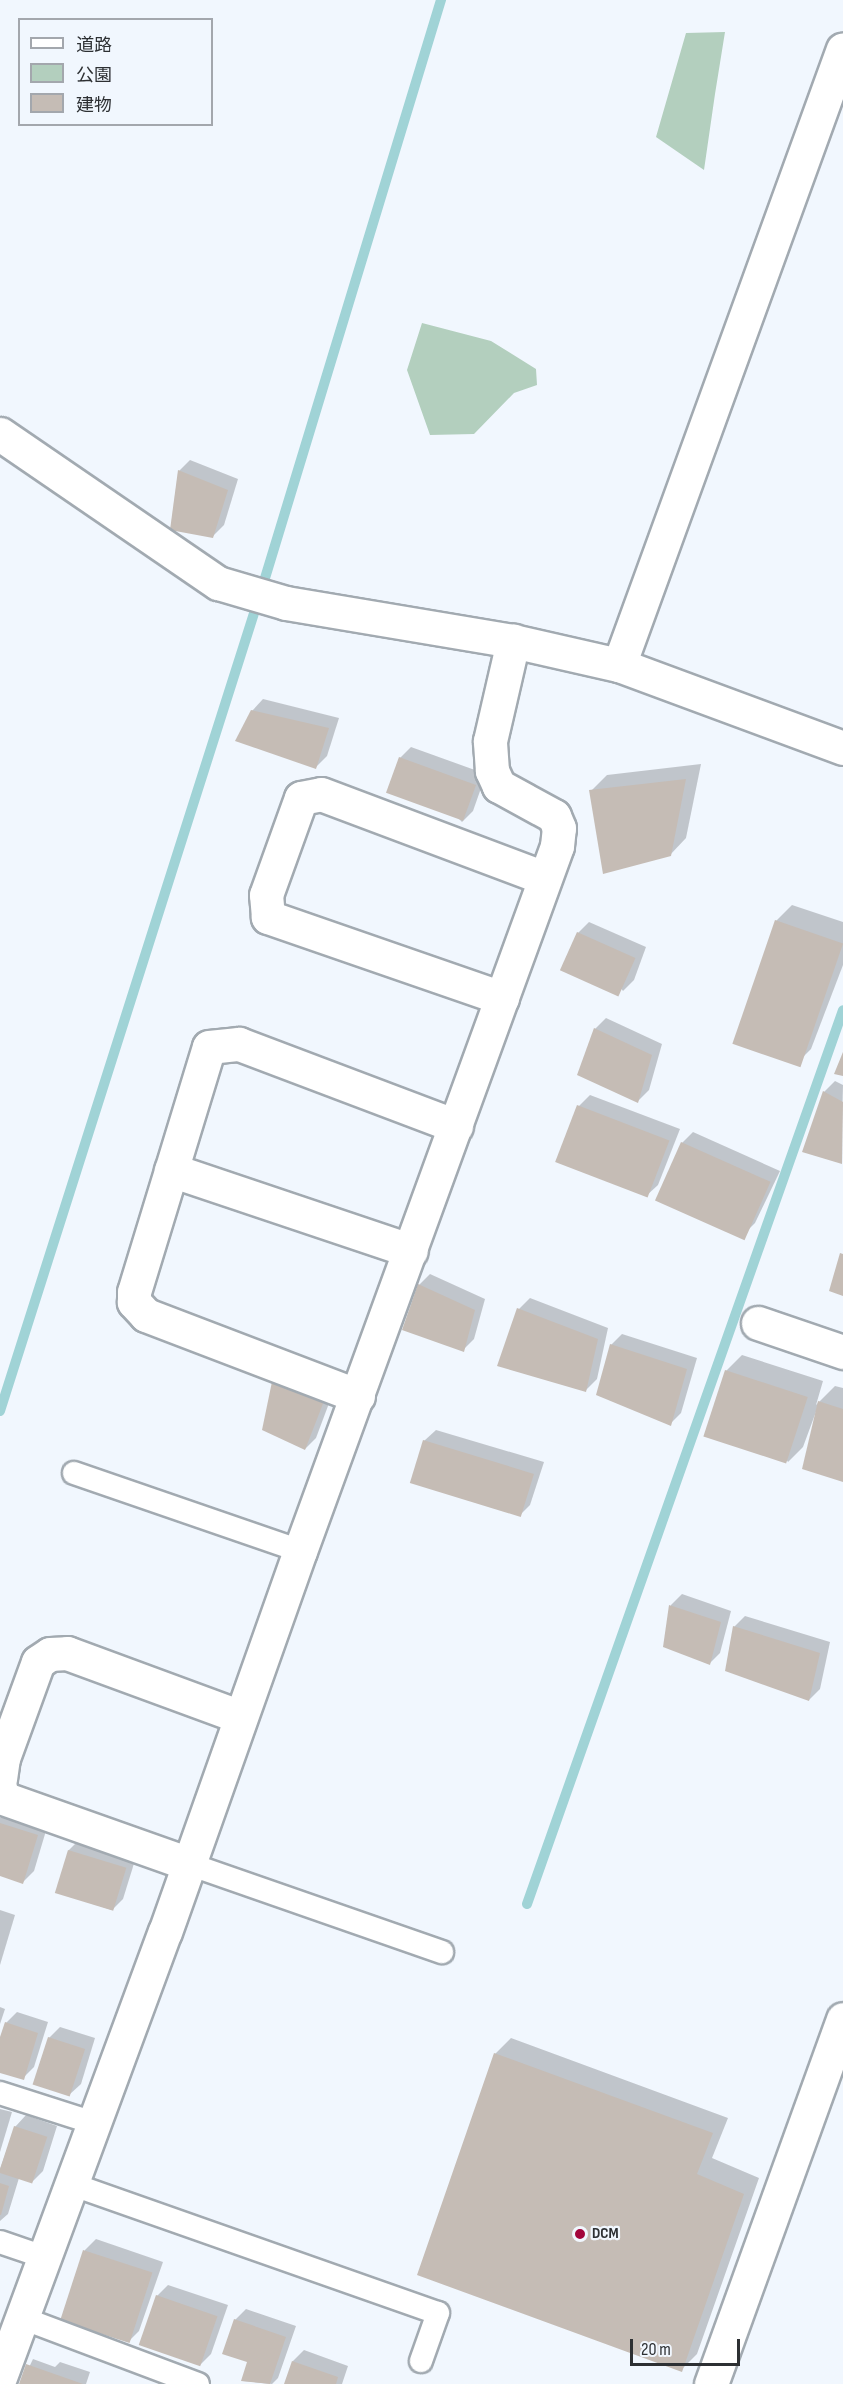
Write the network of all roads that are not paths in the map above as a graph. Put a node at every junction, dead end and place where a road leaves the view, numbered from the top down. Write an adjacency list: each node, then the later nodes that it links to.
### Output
1 (843, 49): 4 (street)
2 (0, 434): 3 (street)
3 (513, 641): 4 (street); 6 (street)
4 (619, 665): 5 (street)
5 (843, 748)
6 (545, 878): 7 (street); 7 (street)
7 (502, 998): 8 (street)
8 (456, 1126): 9 (street); 10 (street)
9 (171, 1170): 10 (street); 13 (street)
10 (411, 1251): 13 (street)
11 (758, 1323): 12 (street)
12 (843, 1352)
13 (358, 1396): 15 (street)
14 (74, 1473): 15 (lane)
15 (300, 1551): 16 (street)
16 (241, 1717): 17 (street); 19 (street)
17 (0, 1779)
18 (0, 1788): 19 (street)
19 (189, 1864): 20 (lane); 23 (street)
20 (442, 1952)
21 (843, 2019): 31 (street)
22 (0, 2093): 23 (lane)
23 (94, 2123): 24 (street)
24 (71, 2184): 26 (street); 28 (lane)
25 (0, 2242): 26 (lane)
26 (45, 2257): 27 (street)
27 (22, 2318): 29 (street); 30 (lane)
28 (421, 2361)
29 (0, 2377)
30 (198, 2384)
31 (711, 2384)

